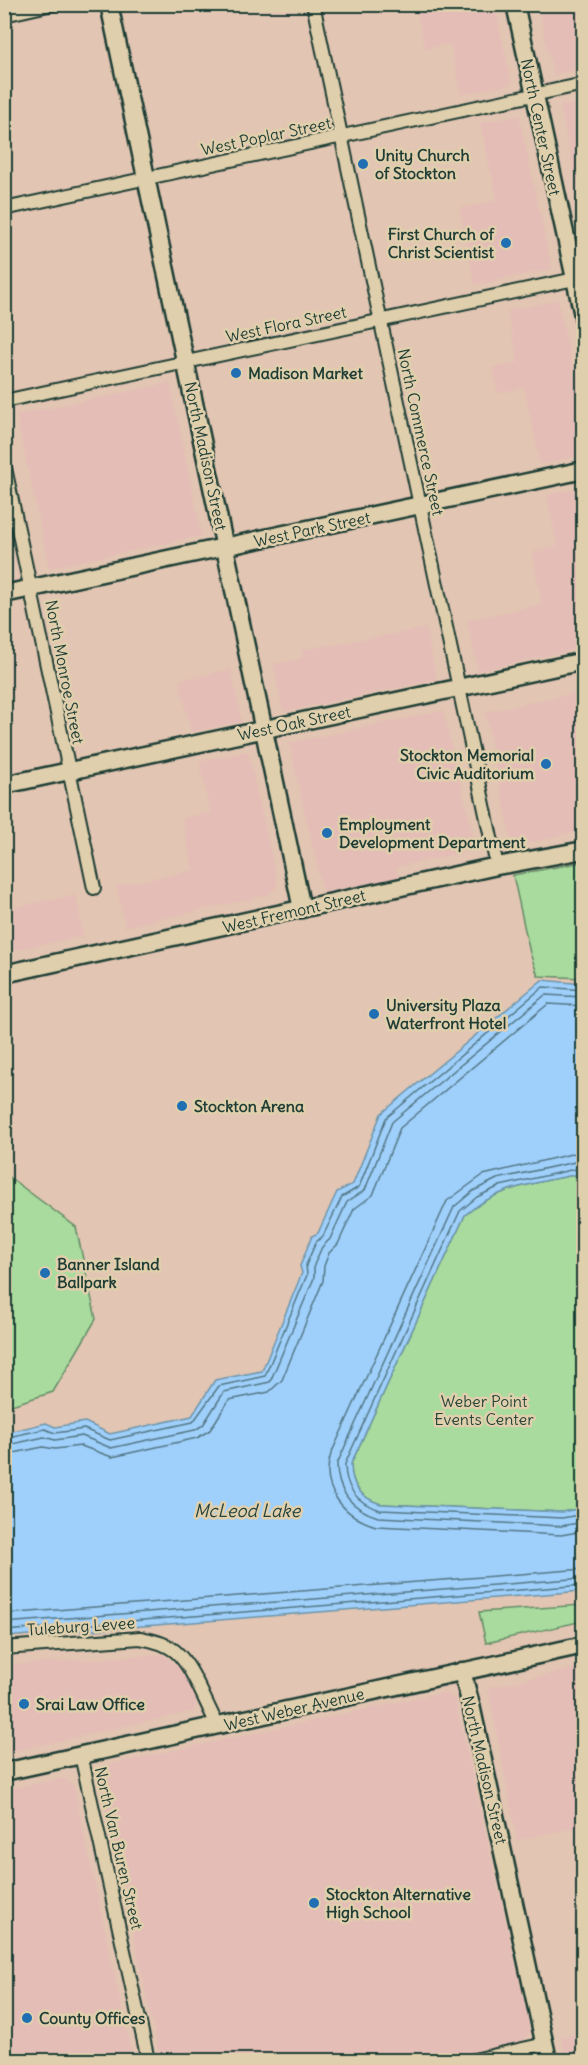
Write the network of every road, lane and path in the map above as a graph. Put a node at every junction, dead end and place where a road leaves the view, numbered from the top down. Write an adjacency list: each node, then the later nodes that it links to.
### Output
1 (53, 4): 5 (street)
2 (109, 4): 9 (street, North Madison Street)
3 (313, 4): 8 (street, North Commerce Street)
4 (515, 4): 7 (street, North Center Street)
5 (4, 15)
6 (584, 84): 7 (street, West Poplar Street)
7 (534, 94): 8 (street, West Poplar Street); 11 (street, North Center Street)
8 (341, 137): 9 (street, West Poplar Street); 13 (street, North Commerce Street)
9 (146, 178): 10 (street, West Poplar Street); 14 (street, North Madison Street)
10 (4, 209)
11 (579, 278): 12 (street, North Center Street); 13 (street, West Flora Street)
12 (584, 320)
13 (381, 321): 14 (street, West Flora Street); 18 (street, North Commerce Street)
14 (186, 362): 15 (street, West Flora Street); 19 (street, North Madison Street)
15 (4, 401)
16 (4, 463): 20 (street, North Monroe Street)
17 (584, 470): 18 (street, West Park Street)
18 (420, 506): 19 (street, West Park Street); 23 (street, North Commerce Street)
19 (226, 547): 20 (street, West Park Street); 24 (street, North Madison Street)
20 (31, 589): 21 (street, West Park Street); 25 (street, North Monroe Street)
21 (4, 594)
22 (584, 661): 23 (street, West Oak Street)
23 (460, 689): 24 (street, West Oak Street); 28 (street, North Commerce Street)
24 (262, 729): 25 (street, West Oak Street); 30 (street, North Madison Street)
25 (69, 772): 26 (street, West Oak Street); 29 (street, North Monroe Street)
26 (4, 785)
27 (584, 850): 28 (street, West Fremont Street)
28 (497, 866): 30 (street, West Fremont Street)
29 (94, 888)
30 (302, 909): 31 (street, West Fremont Street)
31 (4, 974)
32 (584, 1645): 34 (street, West Weber Avenue)
33 (4, 1648): 35 (street, Tuleburg Levee)
34 (462, 1671): 35 (street, West Weber Avenue); 38 (street, North Madison Street)
35 (218, 1726): 36 (street, West Weber Avenue)
36 (81, 1755): 37 (street, West Weber Avenue); 39 (street, North Van Buren Street)
37 (4, 1772)
38 (544, 2044): 40 (street); 41 (street, North Madison Street)
39 (148, 2061)
40 (474, 2061)
41 (548, 2061)

